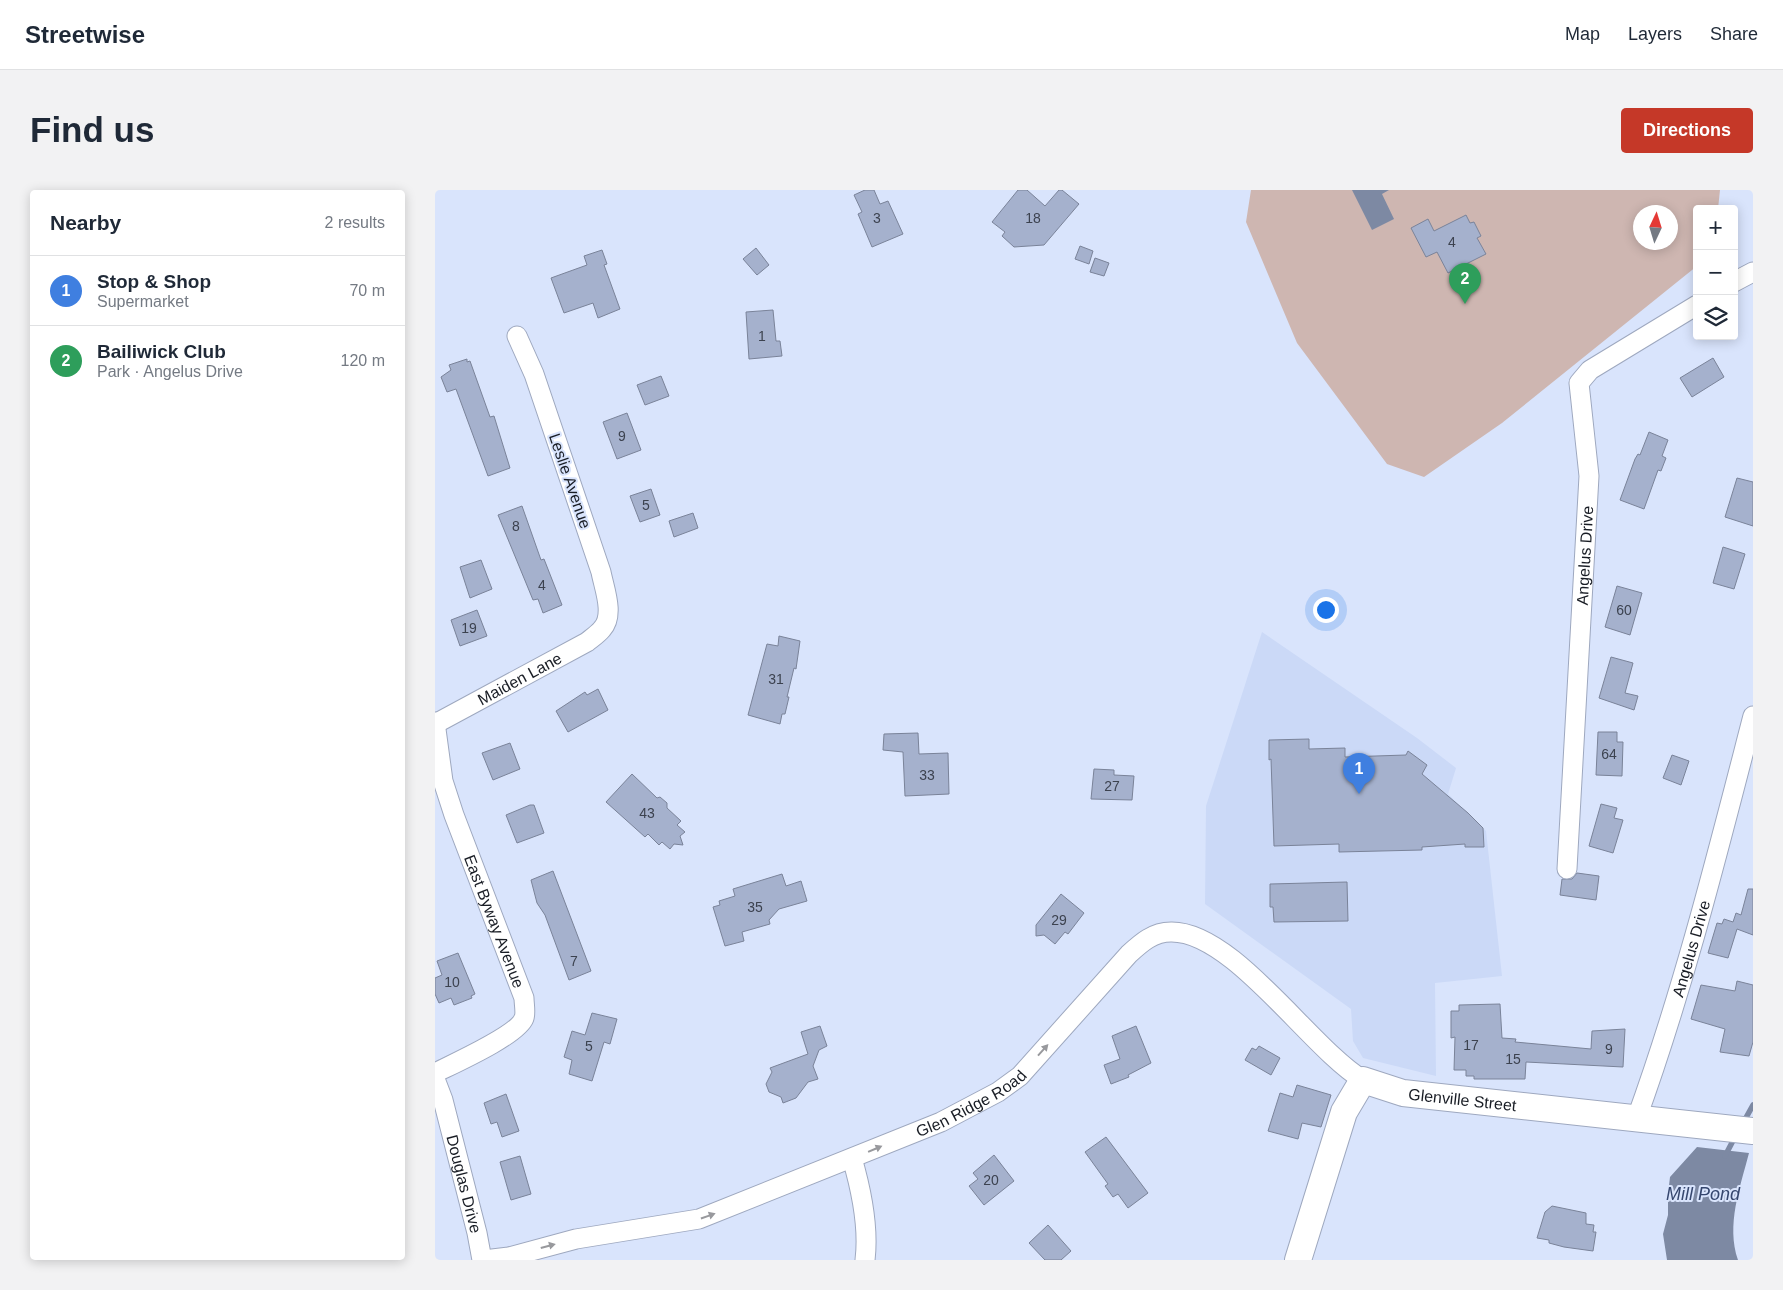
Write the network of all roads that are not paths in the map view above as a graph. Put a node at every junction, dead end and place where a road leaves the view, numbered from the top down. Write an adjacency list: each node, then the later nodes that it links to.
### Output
1 (1753, 272): 2 (street)
2 (1738, 280)
3 (1693, 307): 8 (street, Angelus Drive)
4 (517, 336): 5 (street, Leslie Avenue)
5 (603, 629): 7 (street, Maiden Lane)
6 (1753, 716): 12 (street, Angelus Drive)
7 (435, 724): 9 (street, East Byway Avenue)
8 (1567, 869)
9 (435, 1073)
10 (435, 1079): 15 (street, Douglas Drive)
11 (1363, 1080): 12 (main road, Glenville Street); 14 (street, Glen Ridge Road, one-way to 11); 17 (main road)
12 (1636, 1120): 13 (main road, Glenville Street)
13 (1753, 1131)
14 (852, 1158): 15 (street, Glen Ridge Road, one-way to 14); 16 (street)
15 (483, 1260)
16 (865, 1260)
17 (1298, 1260)

